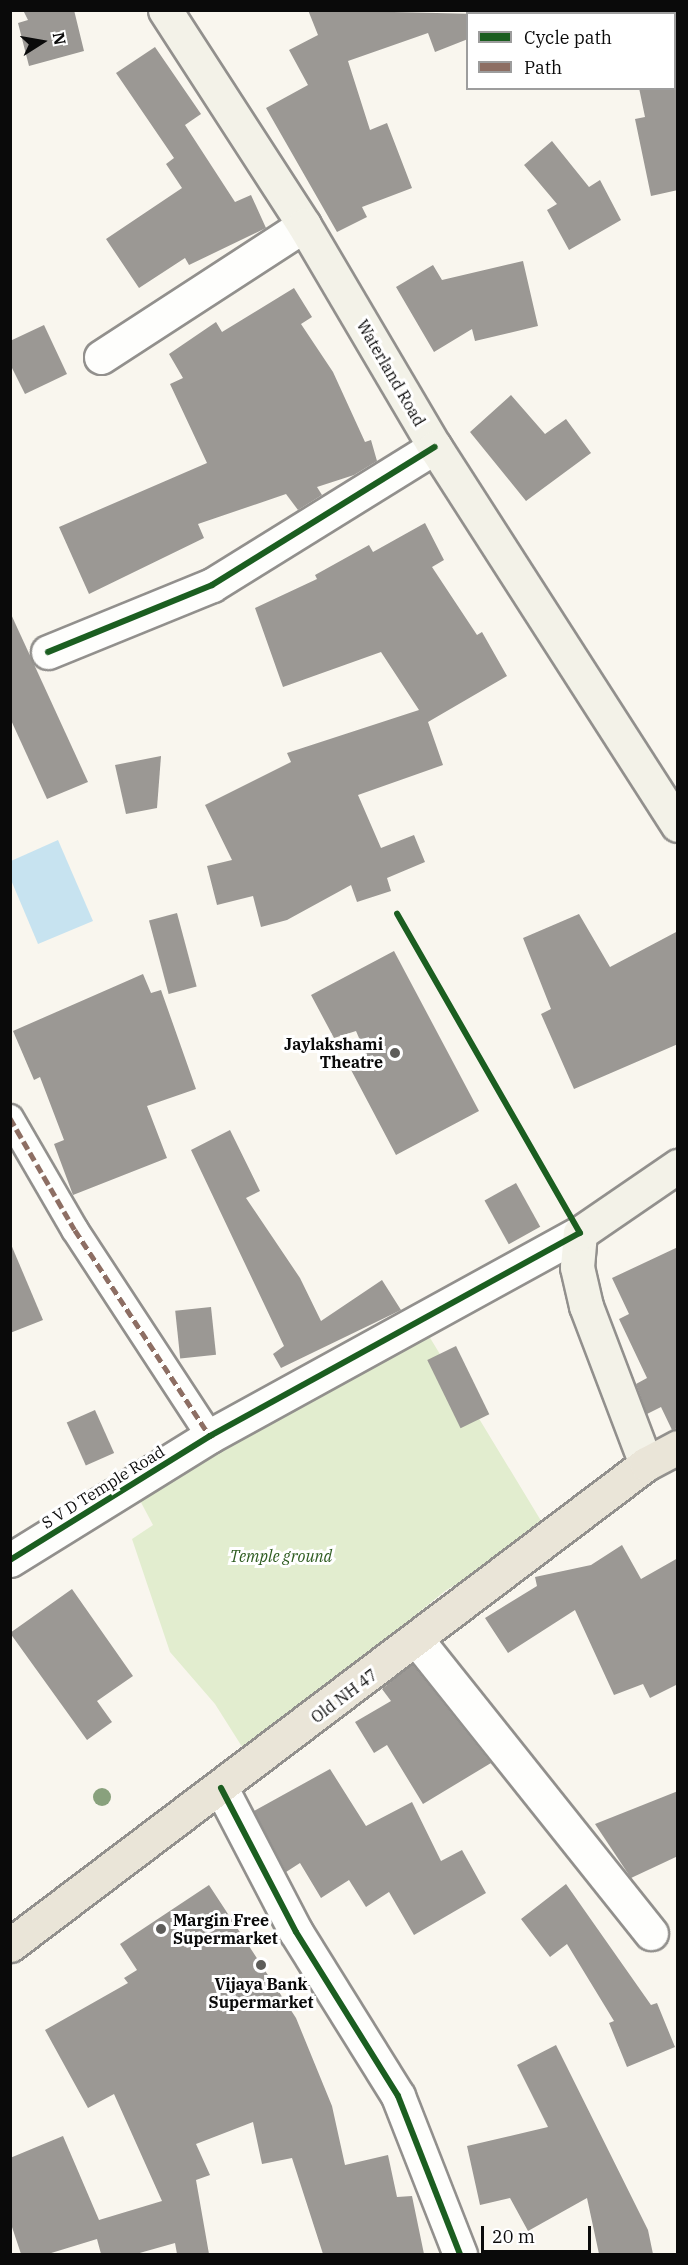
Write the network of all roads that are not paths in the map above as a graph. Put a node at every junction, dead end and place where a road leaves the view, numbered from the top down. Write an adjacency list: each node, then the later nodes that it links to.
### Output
1 (165, 10): 2 (main road, Waterland Road)
2 (304, 225): 3 (street); 4 (main road, Waterland Road)
3 (101, 357)
4 (435, 447): 5 (street); 6 (main road, Waterland Road)
5 (48, 652)
6 (678, 825)
7 (10, 1118): 10 (street)
8 (678, 1166): 9 (main road)
9 (580, 1233): 10 (street, S V D Temple Road); 12 (main road)
10 (210, 1436): 13 (street, S V D Temple Road)
11 (678, 1447): 12 (main road, Old NH 47)
12 (646, 1464): 14 (main road, Old NH 47)
13 (10, 1560)
14 (417, 1640): 15 (main road, Old NH 47); 16 (street)
15 (221, 1788): 17 (main road, Old NH 47); 18 (street)
16 (651, 1933)
17 (10, 1945)
18 (460, 2254)

